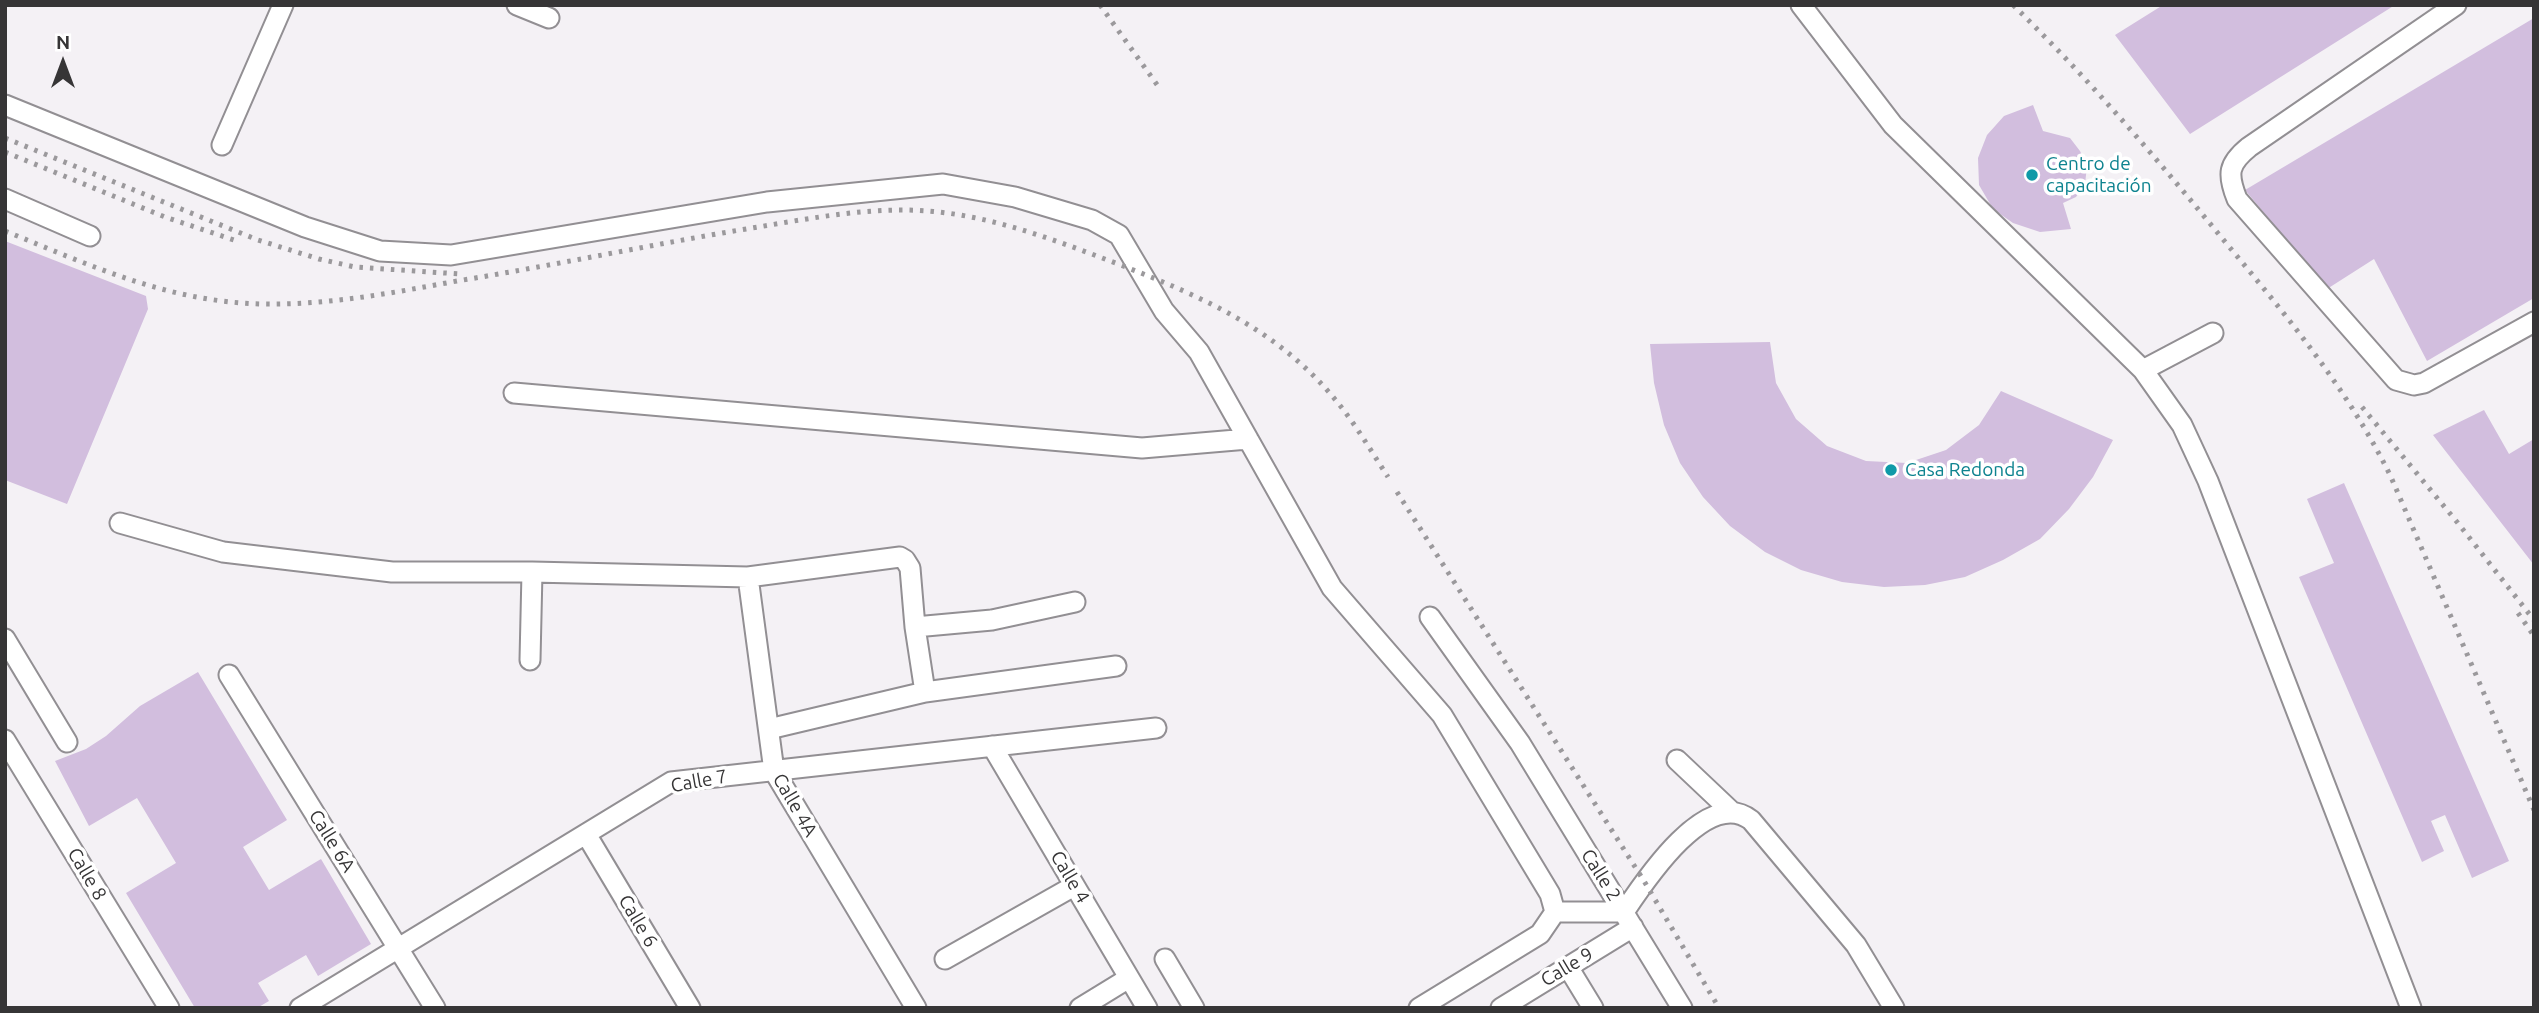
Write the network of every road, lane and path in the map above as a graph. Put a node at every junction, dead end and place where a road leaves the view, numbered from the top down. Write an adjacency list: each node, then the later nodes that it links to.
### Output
1 (283, 5): 7 (street)
2 (517, 5): 5 (street)
3 (1801, 5): 12 (street)
4 (2456, 5): 10 (street)
5 (549, 18)
6 (5, 105): 14 (street)
7 (222, 145)
8 (5, 199): 9 (street)
9 (90, 236)
10 (2534, 322)
11 (2213, 333): 12 (street)
12 (2143, 370): 56 (street)
13 (514, 393): 14 (street)
14 (1248, 439): 36 (street)
15 (120, 523): 16 (street)
16 (532, 572): 17 (street); 22 (street)
17 (748, 577): 20 (street); 27 (street, Calle 4A)
18 (1075, 601): 20 (street)
19 (1430, 617): 37 (street, Calle 2)
20 (915, 627): 25 (street)
21 (5, 639): 29 (street)
22 (530, 660)
23 (1116, 666): 25 (street)
24 (229, 675): 38 (street, Calle 6A)
25 (925, 692): 27 (street)
26 (1156, 728): 30 (street, Calle 7)
27 (768, 729): 32 (street, Calle 4A)
28 (5, 740): 44 (street, Calle 8)
29 (67, 742)
30 (992, 746): 32 (street, Calle 7); 35 (street, Calle 4)
31 (1677, 760): 33 (street)
32 (774, 771): 34 (street, Calle 7); 48 (street, Calle 4A)
33 (1732, 812): 37 (street); 43 (street)
34 (586, 834): 38 (street, Calle 7); 47 (street, Calle 6)
35 (1074, 886): 39 (street); 42 (street, Calle 4)
36 (1556, 912): 37 (street); 52 (street)
37 (1629, 920): 41 (street, Calle 9); 55 (street, Calle 2)
38 (399, 948): 45 (street, Calle 7); 46 (street, Calle 6A)
39 (944, 959)
40 (1165, 959): 51 (street)
41 (1568, 967): 53 (street, Calle 9); 54 (street)
42 (1129, 978): 49 (street); 50 (street, Calle 4)
43 (1888, 1006)
44 (169, 1008)
45 (300, 1008)
46 (435, 1008)
47 (690, 1008)
48 (916, 1008)
49 (1080, 1008)
50 (1147, 1008)
51 (1194, 1008)
52 (1419, 1008)
53 (1501, 1008)
54 (1594, 1008)
55 (1682, 1008)
56 (2411, 1008)

